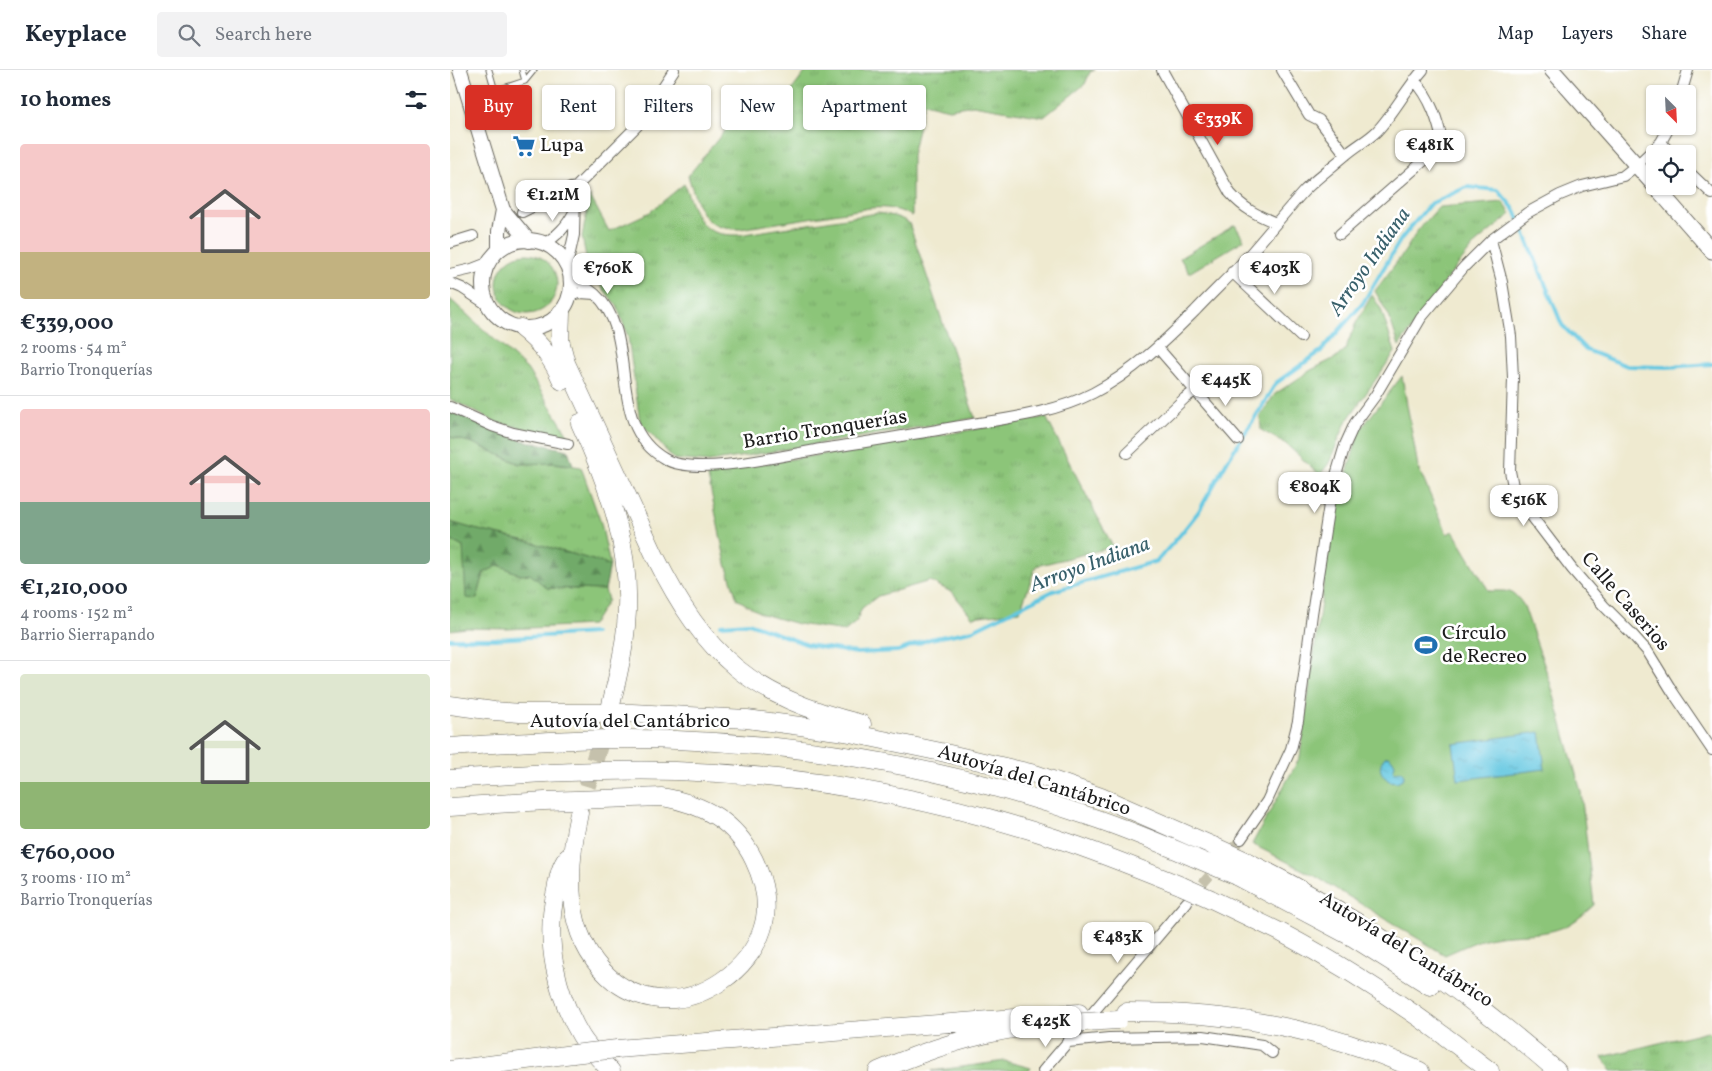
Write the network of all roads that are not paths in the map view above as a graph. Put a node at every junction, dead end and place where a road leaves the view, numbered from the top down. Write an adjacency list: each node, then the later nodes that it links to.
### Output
1 (460, 70): 16 (main road)
2 (489, 70): 13 (lane)
3 (522, 70): 12 (lane)
4 (534, 70): 12 (lane)
5 (674, 70): 25 (street)
6 (1162, 70): 31 (street)
7 (1282, 70): 21 (street)
8 (1423, 70): 11 (street, Barrio Tronquerías)
9 (1552, 70): 22 (main road)
10 (1685, 71): 15 (street)
11 (1414, 80): 21 (street, Barrio Tronquerías); 32 (street)
12 (525, 81): 14 (lane)
13 (493, 85)
14 (514, 85)
15 (1683, 85)
16 (465, 86)
17 (478, 130): 28 (main road)
18 (1665, 135): 19 (street)
19 (1661, 142): 20 (street); 22 (street)
20 (1664, 145)
21 (1346, 155): 31 (street, Barrio Tronquerías)
22 (1637, 165): 23 (main road); 34 (street)
23 (1646, 176)
24 (1696, 179): 26 (street)
25 (577, 187): 29 (street); 30 (street)
26 (1712, 194)
27 (1663, 195): 39 (main road)
28 (503, 210): 35 (main road); 38 (main road)
29 (574, 211): 37 (street); 41 (street)
30 (522, 212)
31 (1276, 222): 42 (street, Barrio Tronquerías)
32 (1340, 234)
33 (473, 236): 36 (street)
34 (1491, 240): 62 (street, Calle Caserios); 67 (street)
35 (529, 241): 37 (main road); 38 (main road)
36 (450, 243)
37 (544, 244): 41 (main road)
38 (500, 250): 40 (main road)
39 (1712, 251)
40 (490, 262): 43 (street); 47 (main road)
41 (569, 271): 45 (street, Barrio Tronquerías); 46 (main road)
42 (1232, 272): 50 (street); 51 (street, Barrio Tronquerías)
43 (450, 274)
44 (450, 283): 47 (street)
45 (595, 294): 46 (street); 51 (street, Barrio Tronquerías)
46 (570, 295): 48 (main road)
47 (488, 305): 49 (main road)
48 (556, 316): 49 (main road); 52 (highway); 63 (highway)
49 (521, 328): 52 (highway)
50 (1301, 337)
51 (1158, 348): 54 (street)
52 (556, 368): 60 (highway)
53 (1222, 369): 54 (lane)
54 (1195, 391): 56 (street); 58 (street)
55 (450, 407): 57 (street)
56 (1238, 440)
57 (568, 444)
58 (1127, 453)
59 (450, 705): 63 (highway)
60 (611, 705)
61 (450, 747): 69 (highway, Autovía del Cantábrico, bridge)
62 (1712, 750)
63 (1035, 774): 69 (highway, bridge)
64 (450, 779): 70 (highway)
65 (450, 807): 68 (highway)
66 (579, 813): 68 (highway)
67 (1241, 839)
68 (572, 852): 75 (highway)
69 (1241, 869): 80 (highway, Autovía del Cantábrico); 81 (highway)
70 (1185, 894): 72 (street); 79 (highway, bridge)
71 (1073, 1018): 74 (highway, bridge); 76 (highway); 78 (highway, bridge)
72 (1068, 1042): 73 (street); 77 (street)
73 (1272, 1054)
74 (450, 1070)
75 (611, 1071)
76 (878, 1071)
77 (1043, 1071)
78 (1420, 1071)
79 (1490, 1071)
80 (1542, 1071)
81 (1557, 1071)

